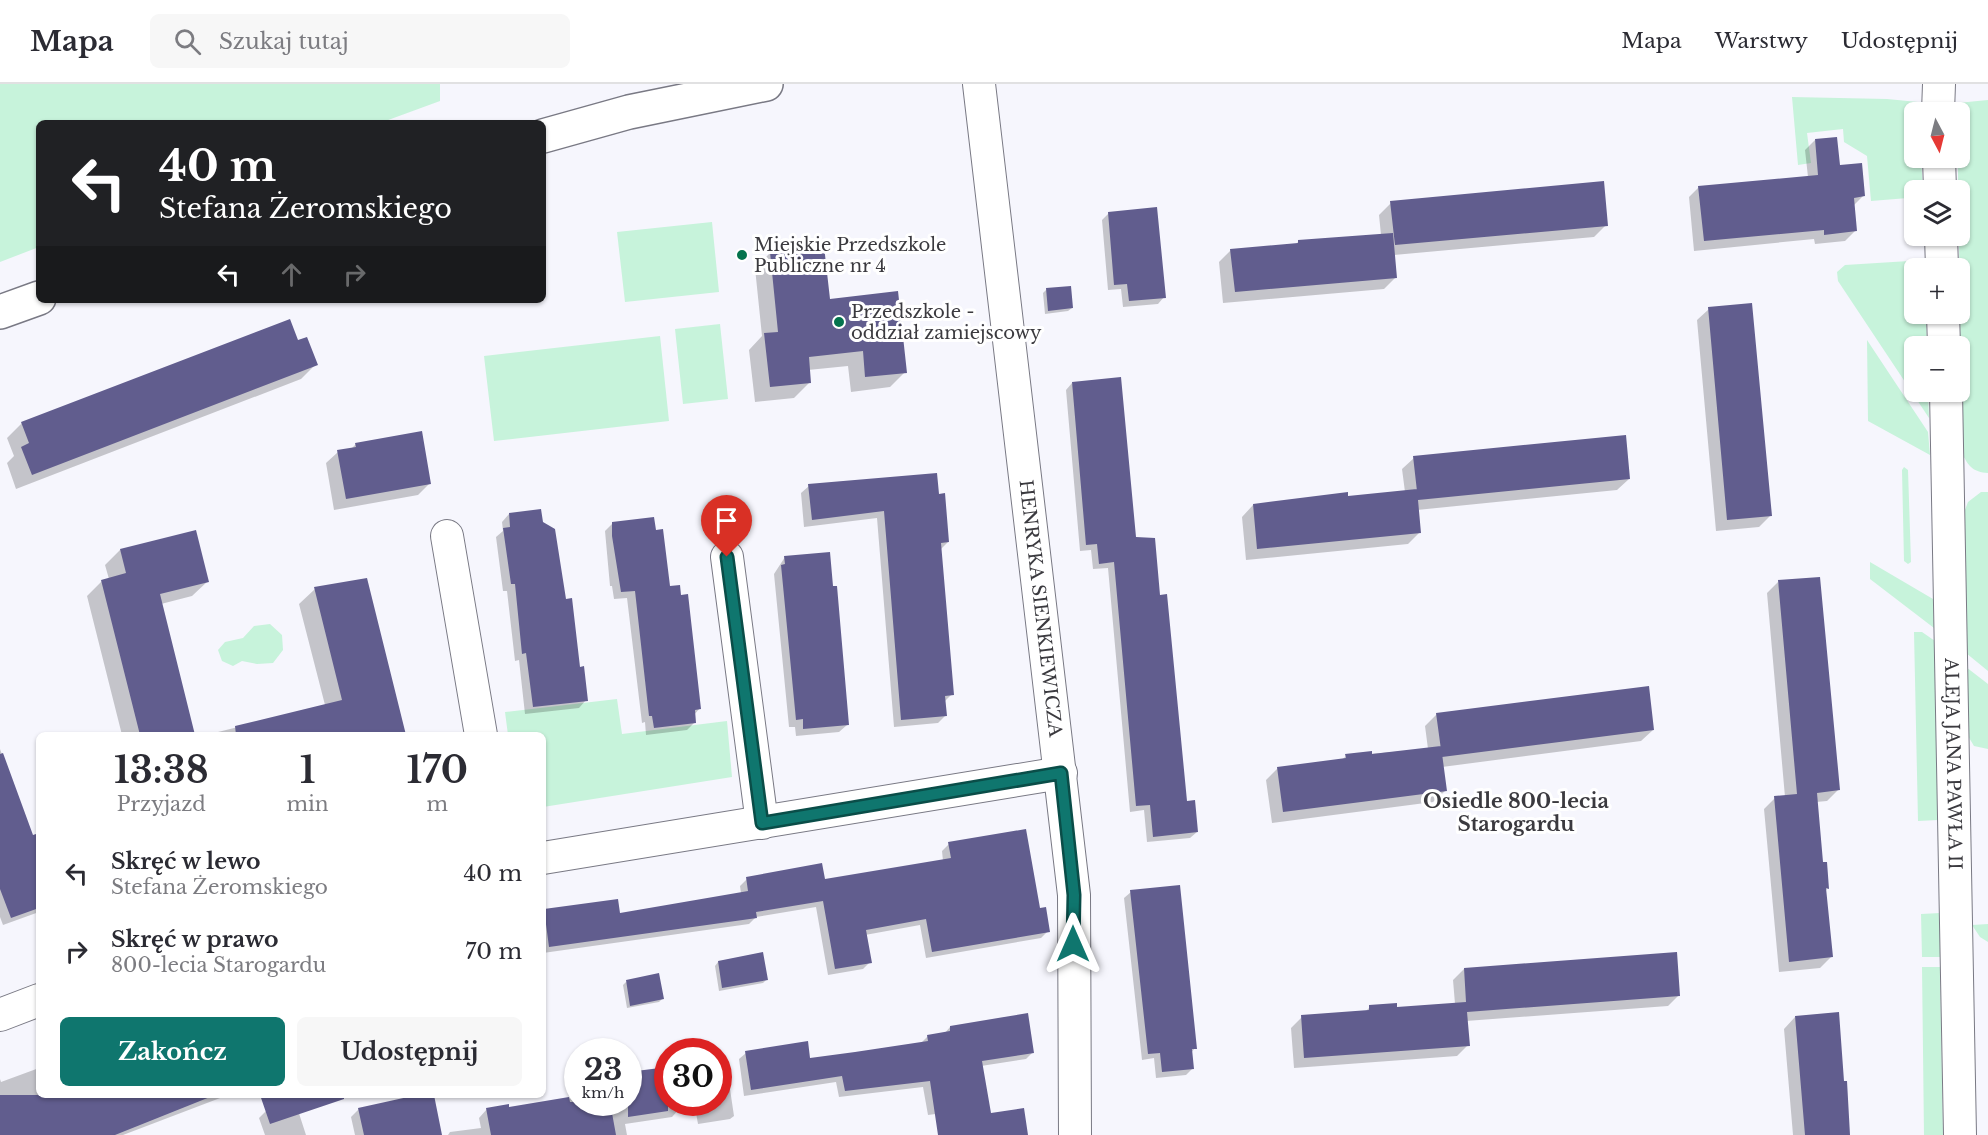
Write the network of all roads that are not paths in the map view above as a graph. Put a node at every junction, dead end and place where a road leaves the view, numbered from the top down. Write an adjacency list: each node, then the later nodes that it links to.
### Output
1 (766, 84): 5 (main road)
2 (978, 84): 12 (street, HENRYKA SIENKIEWICZA)
3 (1939, 84): 4 (street)
4 (1938, 102)
5 (546, 135)
6 (36, 299): 7 (main road)
7 (0, 312)
8 (1946, 402): 18 (street, ALEJA JANA PAWŁA II)
9 (447, 536): 11 (street)
10 (727, 557): 13 (street)
11 (480, 732)
12 (1061, 773): 13 (street); 17 (street, HENRYKA SIENKIEWICZA)
13 (762, 823): 14 (street)
14 (546, 858)
15 (36, 1001): 16 (street)
16 (0, 1015)
17 (1075, 1135)
18 (1960, 1135)

